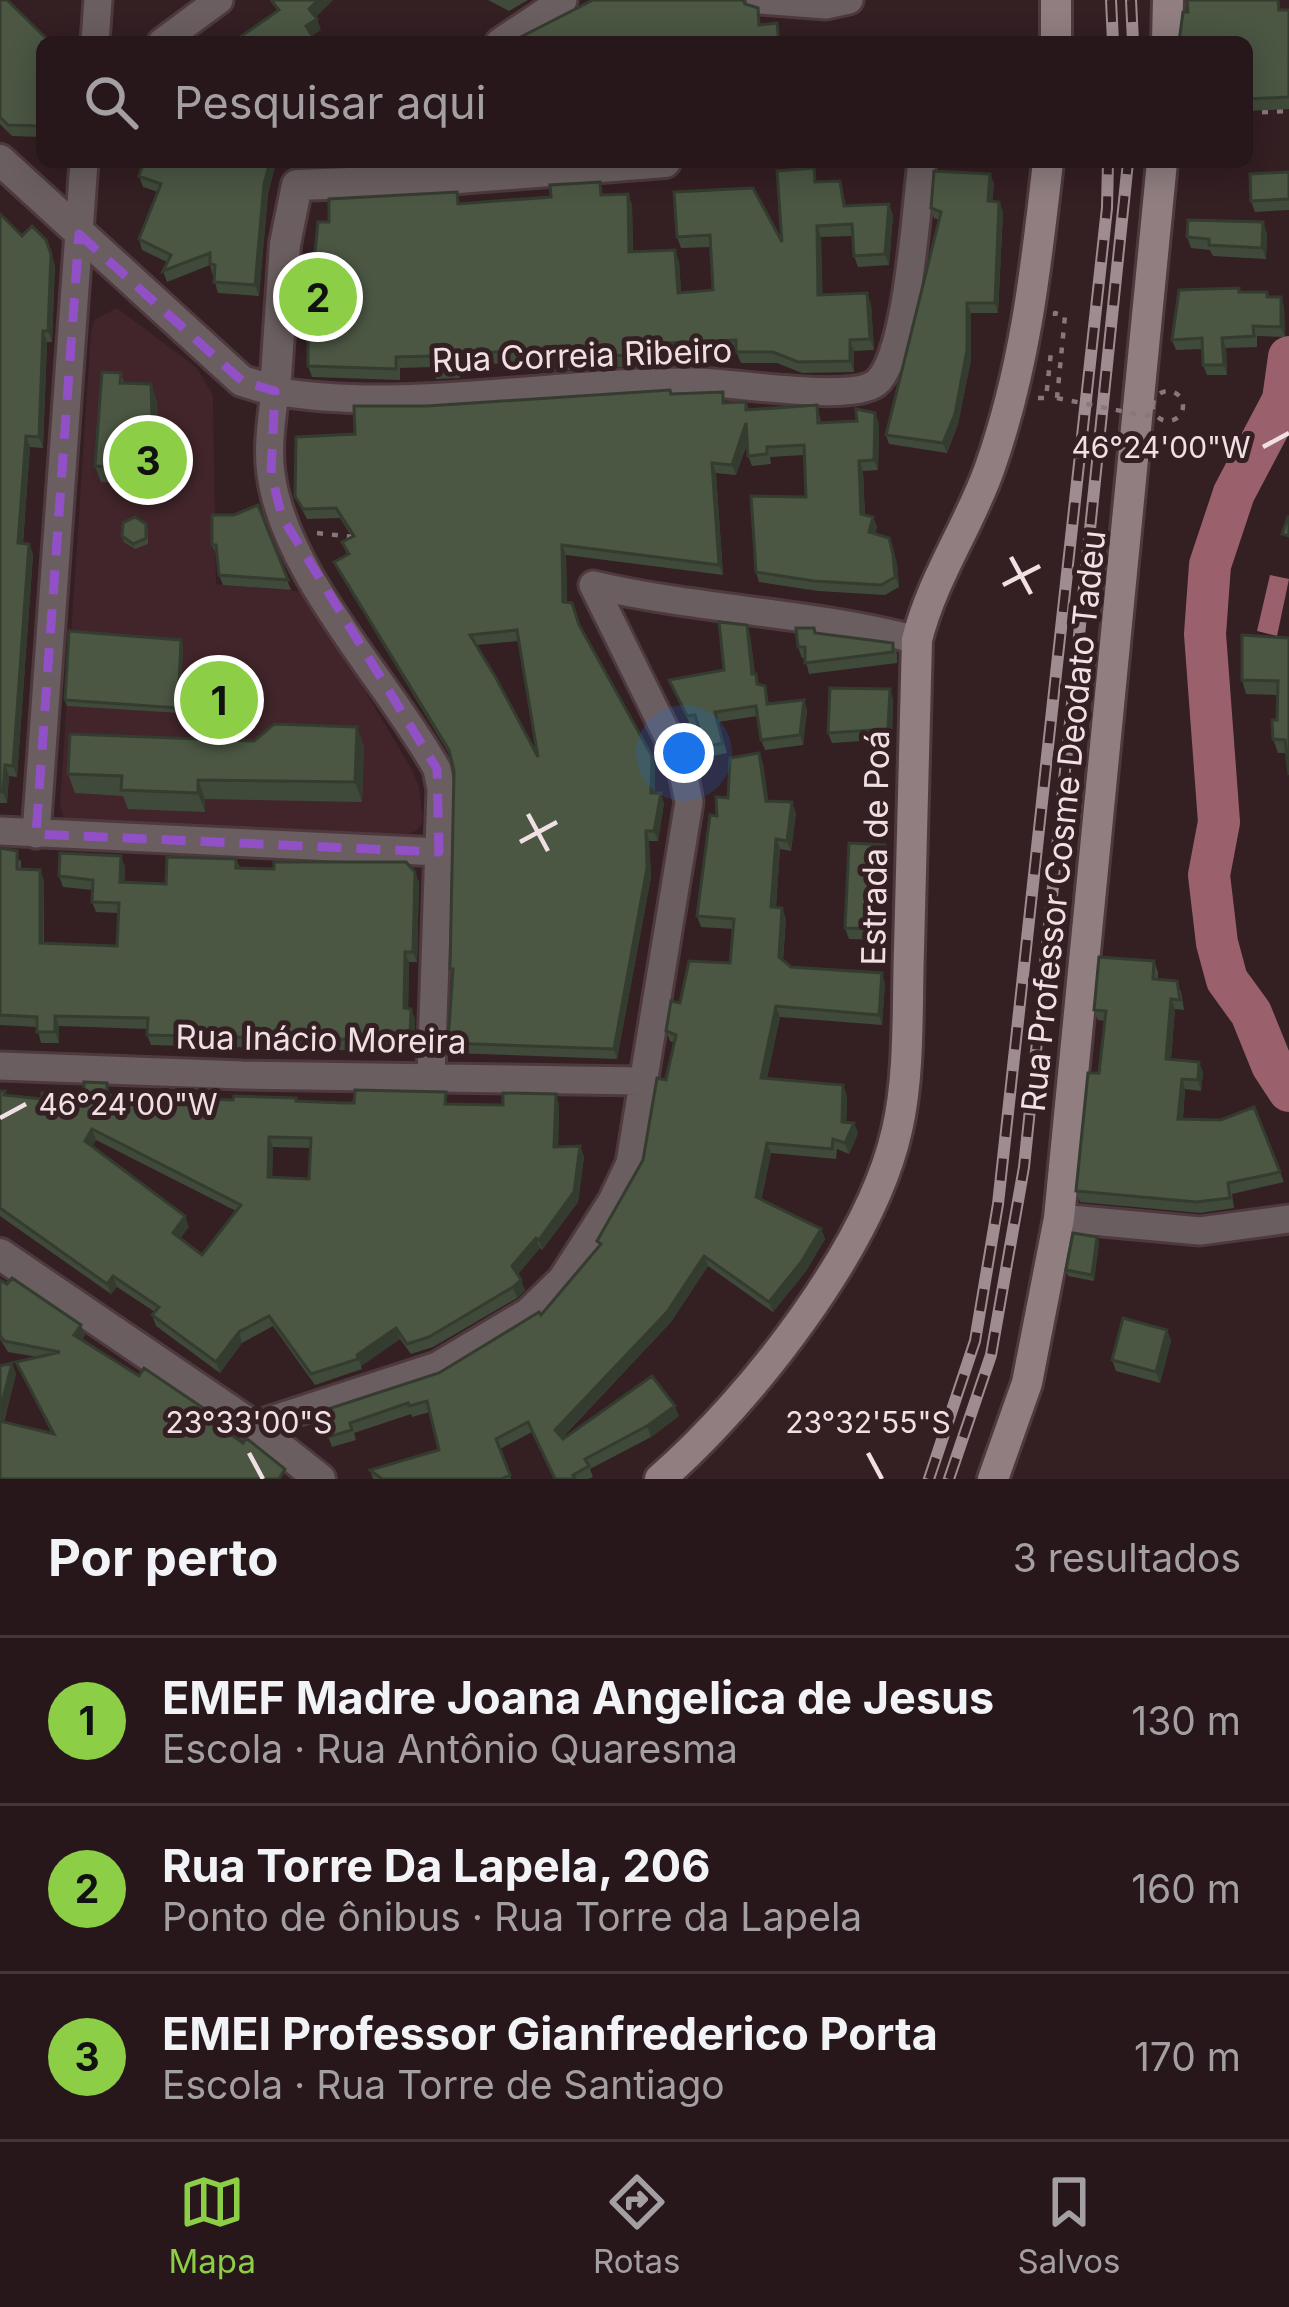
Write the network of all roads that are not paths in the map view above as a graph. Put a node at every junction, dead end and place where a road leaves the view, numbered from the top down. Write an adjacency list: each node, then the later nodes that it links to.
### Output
1 (98, 0): 8 (street)
2 (219, 0): 9 (street)
3 (563, 0): 10 (street)
4 (760, 0): 5 (street)
5 (849, 0)
6 (1057, 0): 11 (main road)
7 (1168, 0): 12 (main road)
8 (95, 36)
9 (170, 36)
10 (509, 36)
11 (1056, 36)
12 (1167, 36)
13 (0, 160): 20 (street)
14 (84, 168): 20 (street)
15 (587, 168): 19 (street)
16 (921, 168): 21 (street, Rua Correia Ribeiro)
17 (1047, 168): 22 (main road, Estrada de Poá)
18 (1161, 168): 29 (main road, Rua Professor Cosme Deodato Tadeu)
19 (302, 174): 21 (street)
20 (79, 234): 21 (street); 24 (street)
21 (275, 391): 25 (street)
22 (917, 640): 28 (street); 34 (main road, Estrada de Poá)
23 (0, 831): 24 (street)
24 (35, 833): 25 (street)
25 (439, 851): 27 (street)
26 (0, 1066): 27 (street, Rua Inácio Moreira)
27 (431, 1076): 28 (street, Rua Inácio Moreira)
28 (640, 1081): 32 (street)
29 (1058, 1218): 30 (street); 35 (main road, Rua Professor Cosme Deodato Tadeu)
30 (1289, 1219)
31 (0, 1254): 32 (street)
32 (253, 1426): 33 (street)
33 (320, 1479)
34 (660, 1479)
35 (993, 1479)

